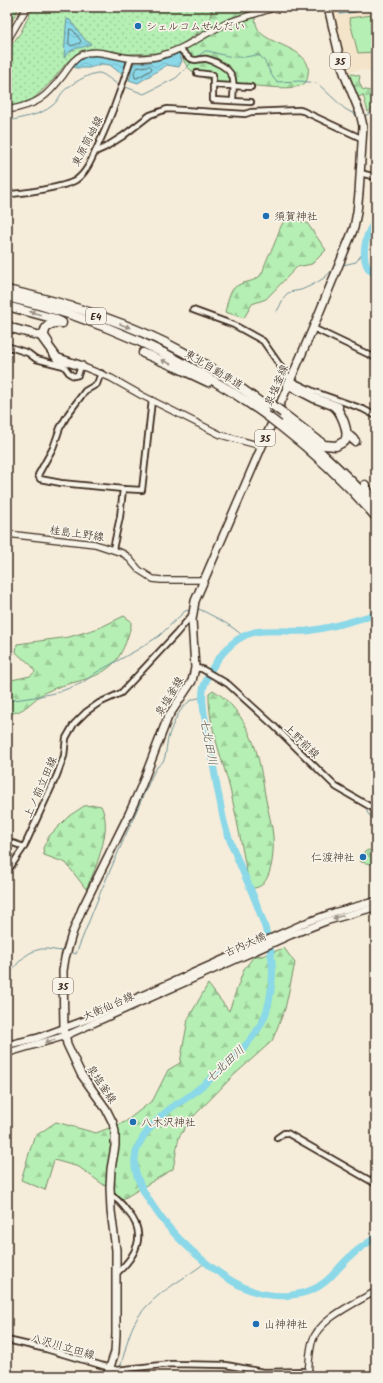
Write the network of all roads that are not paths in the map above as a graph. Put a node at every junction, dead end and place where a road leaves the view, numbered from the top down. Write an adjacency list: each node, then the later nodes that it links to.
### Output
1 (27, 7): 4 (street)
2 (275, 7): 5 (street)
3 (328, 7): 14 (main road, 泉塩釜線 / 35)
4 (7, 41)
5 (180, 49): 6 (street); 9 (street)
6 (131, 58): 13 (street); 15 (street, 東原筒岫線)
7 (197, 73): 8 (street)
8 (213, 86): 9 (street); 11 (street)
9 (233, 86): 10 (street); 11 (street)
10 (251, 87)
11 (233, 101): 12 (street)
12 (251, 102)
13 (7, 110)
14 (363, 139): 15 (street); 16 (main road, 泉塩釜線 / 35)
15 (95, 152): 18 (street, 東原筒岫線)
16 (360, 173): 17 (street); 24 (main road, 泉塩釜線 / 35)
17 (376, 176)
18 (7, 194)
19 (7, 290): 34 (highway, 東北自動車道 / E4, one-way to 34)
20 (7, 297): 33 (highway, 東北自動車道 / E4)
21 (7, 306): 28 (highway, one-way to 21)
22 (193, 310): 31 (street)
23 (7, 324): 28 (highway)
24 (312, 328): 27 (street); 31 (main road, 泉塩釜線 / 35)
25 (7, 346): 29 (street)
26 (143, 353): 33 (highway, one-way to 26)
27 (376, 358)
28 (64, 360): 29 (highway)
29 (81, 366): 30 (street)
30 (101, 373): 32 (street); 39 (street)
31 (288, 382): 35 (street); 36 (highway); 37 (main road, 泉塩釜線 / 35)
32 (152, 400): 37 (street); 39 (street)
33 (251, 404): 34 (highway, 東北自動車道 / E4)
34 (269, 410): 36 (highway, 東北自動車道 / E4, bridge); 36 (highway, bridge)
35 (376, 416)
36 (281, 419): 41 (highway, 東北自動車道 / E4); 42 (highway, 東北自動車道 / E4)
37 (261, 446): 45 (main road, 泉塩釜線 / 35)
38 (365, 485): 40 (highway)
39 (123, 489): 44 (street)
40 (376, 503)
41 (376, 507)
42 (376, 517)
43 (7, 534): 44 (street, 桂島上野線)
44 (113, 549): 45 (street, 桂島上野線)
45 (204, 580): 46 (main road, 泉塩釜線 / 35)
46 (193, 610): 47 (main road, 泉塩釜線 / 35); 50 (street, 上ノ前立田線)
47 (198, 668): 48 (street, 上野前線); 56 (main road, 泉塩釜線 / 35)
48 (371, 808)
49 (7, 841): 50 (street)
50 (24, 847): 51 (street, 上ノ前立田線)
51 (7, 872)
52 (376, 900): 54 (main road)
53 (376, 907): 54 (main road, one-way to 54)
54 (287, 934): 55 (main road, 古内大橋)
55 (214, 966): 56 (main road, 大衡仙台線)
56 (64, 1032): 57 (main road, 大衡仙台線); 58 (main road, 大衡仙台線, one-way to 58); 61 (main road, 泉塩釜線 / 35)
57 (7, 1045)
58 (7, 1053)
59 (278, 1138): 60 (street)
60 (376, 1184)
61 (110, 1195): 62 (main road, 泉塩釜線 / 35); 62 (street)
62 (116, 1274): 65 (main road, 泉塩釜線 / 35)
63 (376, 1291): 67 (street)
64 (7, 1340): 65 (street, 八沢川立田線)
65 (112, 1369): 66 (street); 68 (main road, 泉塩釜線 / 35)
66 (125, 1369): 67 (street); 69 (street)
67 (309, 1373)
68 (107, 1376)
69 (128, 1376)

